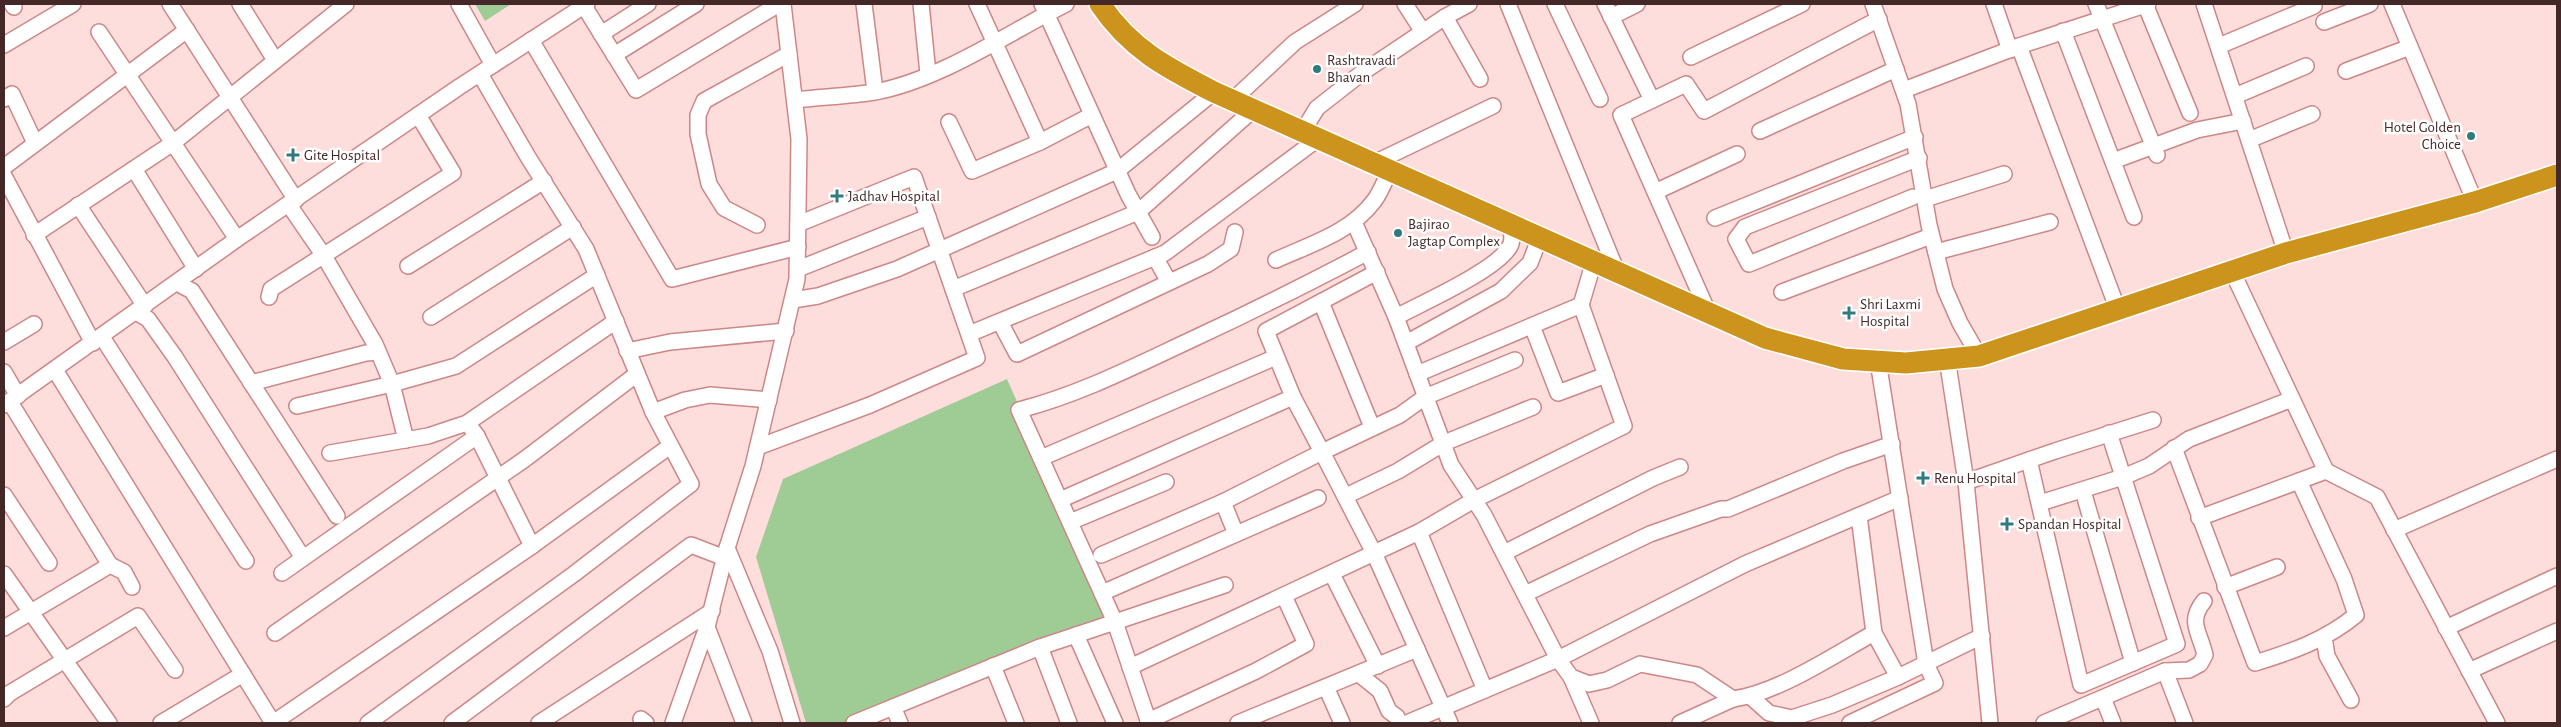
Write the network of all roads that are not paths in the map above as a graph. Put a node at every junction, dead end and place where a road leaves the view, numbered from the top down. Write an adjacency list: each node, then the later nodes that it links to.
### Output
1 (73, 4): 43 (street)
2 (170, 4): 36 (street)
3 (240, 4): 50 (street)
4 (346, 4): 50 (street)
5 (459, 4): 51 (street)
6 (648, 4): 40 (street)
7 (696, 4): 48 (street)
8 (781, 4): 47 (street); 48 (street)
9 (864, 4): 60 (street)
10 (921, 4): 57 (street)
11 (977, 4): 42 (street)
12 (1066, 4): 30 (street)
13 (1100, 4): 61 (highway)
14 (1355, 4): 67 (street)
15 (1406, 4): 39 (street)
16 (1469, 4): 32 (street)
17 (1508, 4): 131 (street)
18 (1554, 4): 64 (street)
19 (1637, 4): 31 (street)
20 (1802, 4): 49 (street)
21 (1873, 4): 33 (street)
22 (1994, 4): 46 (street)
23 (2096, 4): 34 (street)
24 (2146, 4): 34 (street); 71 (street)
25 (2370, 4): 35 (street)
26 (586, 5): 40 (street); 41 (street)
27 (2208, 5): 44 (street)
28 (2314, 6): 44 (street)
29 (2398, 6): 45 (street)
30 (1045, 9): 42 (street); 74 (street)
31 (1608, 10): 68 (street)
32 (1445, 17): 39 (street); 58 (street)
33 (1879, 19): 53 (street); 68 (street)
34 (2102, 19): 37 (street); 84 (street)
35 (2324, 22)
36 (187, 30): 55 (street); 63 (street)
37 (2063, 31): 46 (street); 87 (street)
38 (99, 32): 55 (street)
39 (1422, 32): 78 (street)
40 (601, 34): 48 (street)
41 (531, 40): 51 (street); 117 (street)
42 (996, 43): 57 (street); 81 (street)
43 (4, 45)
44 (2218, 46): 62 (street)
45 (2410, 47): 54 (street); 99 (street)
46 (2014, 48): 59 (street); 142 (street)
47 (789, 54): 66 (street); 109 (street)
48 (614, 55)
49 (1691, 57)
50 (275, 60): 63 (street)
51 (493, 65): 56 (street)
52 (2306, 66): 62 (street)
53 (1896, 69): 59 (street); 77 (street)
54 (2346, 71)
55 (127, 74): 82 (street); 83 (street)
56 (480, 74): 73 (street); 95 (street)
57 (928, 74): 60 (street)
58 (1480, 79)
59 (1904, 90): 79 (street)
60 (875, 92): 66 (street)
61 (1214, 92): 67 (highway); 91 (street)
62 (2235, 96): 75 (street)
63 (231, 98): 83 (street); 98 (street)
64 (1600, 98)
65 (4, 99): 82 (street)
66 (794, 100): 107 (street)
67 (1234, 100): 70 (highway)
68 (1652, 100): 96 (street)
69 (1493, 106): 88 (street)
70 (1254, 109): 78 (highway); 101 (street)
71 (2190, 113)
72 (2312, 114): 80 (street)
73 (418, 115): 98 (street); 122 (street)
74 (1092, 115): 81 (street); 91 (street)
75 (2243, 121): 80 (street); 84 (street)
76 (949, 122): 81 (street)
77 (1760, 131)
78 (1311, 135): 88 (highway); 123 (street)
79 (1915, 137): 86 (street); 104 (street)
80 (2249, 140): 121 (street)
81 (1040, 142)
82 (35, 143): 89 (street)
83 (173, 143): 90 (street); 116 (street)
84 (2155, 151): 87 (street)
85 (1737, 154): 96 (street)
86 (1919, 158): 97 (street); 97 (street)
87 (2112, 160): 103 (street)
88 (1382, 166): 105 (street); 108 (highway)
89 (4, 167)
90 (134, 169): 100 (street); 127 (street)
91 (1117, 170): 101 (street); 118 (street)
92 (2004, 174): 97 (street)
93 (2557, 175): 99 (highway)
94 (4, 176): 112 (street)
95 (544, 181): 110 (street); 126 (street)
96 (1655, 192): 143 (street)
97 (1919, 198): 114 (street)
98 (293, 202): 116 (street); 122 (street)
99 (2474, 202): 121 (highway)
100 (78, 205): 112 (street); 141 (street)
101 (1138, 212): 113 (street); 135 (street)
102 (928, 217): 107 (street); 118 (street); 128 (street)
103 (2134, 217)
104 (1715, 218)
105 (1354, 222): 119 (street); 124 (street)
106 (2050, 222): 120 (street)
107 (798, 224): 117 (street)
108 (1511, 224): 115 (highway); 145 (street)
109 (757, 225)
110 (573, 227): 132 (street); 144 (street)
111 (1235, 232): 133 (street)
112 (34, 235): 152 (street)
113 (1152, 236)
114 (1932, 236): 120 (street); 136 (street)
115 (1540, 237): 125 (highway); 154 (street)
116 (237, 239): 127 (street)
117 (798, 247): 128 (street)
118 (940, 252): 135 (street); 138 (street)
119 (1368, 252): 130 (street); 190 (street)
120 (1936, 252): 157 (street)
121 (2286, 253): 129 (highway)
122 (324, 256): 137 (street); 156 (street)
123 (1155, 257): 133 (street); 147 (street)
124 (1276, 260)
125 (1594, 262): 131 (highway); 140 (street)
126 (408, 266)
127 (196, 269): 134 (street)
128 (798, 269): 138 (street)
129 (2232, 271): 142 (highway); 171 (street)
130 (1378, 272): 139 (street); 145 (street)
131 (1617, 272): 143 (highway)
132 (597, 275): 146 (street); 168 (street)
133 (1168, 282): 147 (street)
134 (177, 283): 141 (street); 167 (street)
135 (954, 290): 151 (street)
136 (1782, 292)
137 (269, 297)
138 (793, 300): 150 (street)
139 (1321, 302): 158 (street); 179 (street)
140 (1581, 305): 149 (street); 166 (street)
141 (141, 309): 152 (street); 221 (street)
142 (2118, 310): 157 (highway)
143 (1708, 312): 161 (highway)
144 (431, 317)
145 (1396, 317): 154 (street)
146 (616, 321): 155 (street); 178 (street)
147 (1000, 322): 151 (street)
148 (34, 324): 153 (street)
149 (1532, 326): 165 (street); 166 (street)
150 (786, 331): 155 (street); 172 (street)
151 (969, 334): 186 (street)
152 (97, 340): 162 (street); 222 (street)
153 (4, 342)
154 (1406, 343): 165 (street)
155 (627, 351): 164 (street)
156 (378, 352): 167 (street); 168 (street)
157 (1979, 356): 159 (highway)
158 (1276, 357): 169 (street); 190 (street)
159 (1947, 358): 161 (highway); 199 (street)
160 (1515, 360): 170 (street)
161 (1878, 361): 184 (street)
162 (55, 370): 173 (street); 261 (street)
163 (4, 372): 173 (street)
164 (637, 374): 176 (street); 195 (street)
165 (1417, 374): 170 (street)
166 (1606, 375): 206 (street)
167 (251, 383): 209 (street)
168 (392, 384): 174 (street); 182 (street)
169 (1293, 397): 188 (street); 205 (street)
170 (1425, 397): 179 (street); 183 (street)
171 (2292, 399): 187 (street); 194 (street)
172 (769, 400): 176 (street); 186 (street)
173 (11, 401): 224 (street)
174 (297, 406)
175 (1533, 407): 183 (street)
176 (653, 412): 185 (street)
177 (2153, 420): 180 (street)
178 (467, 423): 181 (street); 182 (street)
179 (1372, 427): 188 (street)
180 (2109, 434): 191 (street); 196 (street)
181 (477, 436): 195 (street); 221 (street)
182 (406, 440): 189 (street)
183 (1444, 443): 202 (street); 206 (street)
184 (1892, 444): 204 (street); 234 (street)
185 (670, 446): 216 (street); 279 (street)
186 (758, 447): 217 (street)
187 (2174, 448): 196 (street); 211 (street)
188 (1322, 452): 202 (street); 207 (street)
189 (330, 453)
190 (1041, 458): 205 (street)
191 (2030, 460): 199 (street); 208 (street)
192 (2557, 460): 213 (street)
193 (1680, 467): 219 (street)
194 (2326, 471): 197 (street); 213 (street)
195 (498, 477): 216 (street); 245 (street)
196 (2123, 477): 200 (street); 253 (street)
197 (2299, 481): 211 (street); 248 (street)
198 (1166, 482): 212 (street)
199 (1966, 482): 247 (street)
200 (2084, 491): 208 (street); 253 (street)
201 (4, 495): 223 (street)
202 (1346, 496): 218 (street)
203 (1318, 498): 215 (street)
204 (1900, 498): 210 (street); 254 (street)
205 (1060, 500): 212 (street)
206 (1474, 500): 214 (street); 219 (street)
207 (1223, 502): 215 (street); 220 (street)
208 (2040, 503): 253 (street)
209 (337, 516)
210 (1859, 516): 244 (street); 251 (street)
211 (2199, 518): 231 (street)
212 (1070, 522): 233 (street)
213 (2394, 530): 242 (street)
214 (1419, 532): 218 (street); 266 (street)
215 (1236, 534): 233 (street)
216 (532, 546): 278 (street)
217 (726, 553): 237 (street); 280 (street); 283 (street)
218 (1374, 553): 228 (street); 250 (street)
219 (1504, 553): 234 (street)
220 (1101, 555)
221 (303, 558): 226 (street)
222 (246, 561)
223 (49, 563)
224 (110, 565): 232 (street); 238 (street)
225 (2277, 567): 231 (street)
226 (282, 572)
227 (4, 574): 238 (street)
228 (1332, 574): 235 (street); 256 (street)
229 (2557, 576): 242 (street)
230 (1225, 584): 239 (street)
231 (2226, 586): 248 (street)
232 (132, 587)
233 (1102, 593): 239 (street)
234 (1525, 594): 251 (street)
235 (1284, 596): 257 (street); 275 (street)
236 (2204, 601): 259 (street)
237 (712, 611): 240 (street); 281 (street)
238 (31, 612): 241 (street); 252 (street)
239 (1115, 622): 246 (street); 257 (street)
240 (707, 627): 274 (street); 282 (street)
241 (4, 628)
242 (2446, 628): 260 (street)
243 (2557, 631): 260 (street)
244 (1874, 632): 264 (street); 267 (street)
245 (275, 633)
246 (1076, 635): 249 (street); 288 (street)
247 (1982, 636): 254 (street); 297 (street)
248 (2324, 637): 271 (street)
249 (1040, 647): 255 (street); 287 (street)
250 (1417, 649): 256 (street); 273 (street)
251 (1558, 659): 263 (street); 266 (street)
252 (64, 660): 258 (street); 269 (street); 276 (street)
253 (2133, 663)
254 (1926, 664): 264 (street); 296 (street)
255 (993, 666): 272 (street); 286 (street)
256 (1378, 666): 262 (street)
257 (1130, 667): 275 (street)
258 (175, 670)
259 (2165, 671): 268 (street); 300 (street)
260 (2469, 671): 301 (street)
261 (243, 674): 277 (street); 278 (street)
262 (1359, 674): 265 (street); 291 (street)
263 (1571, 677): 270 (street); 294 (street)
264 (1898, 677): 267 (street)
265 (1326, 687): 289 (street); 290 (street)
266 (1485, 690): 273 (street)
267 (1751, 697): 270 (street)
268 (2103, 698): 298 (street); 299 (street)
269 (4, 699)
270 (1734, 699): 295 (street)
271 (2351, 700)
272 (893, 707): 284 (street); 285 (street)
273 (1443, 708): 292 (street); 293 (street)
274 (677, 720)
275 (1149, 722)
276 (109, 723)
277 (161, 723)
278 (273, 723)
279 (368, 723)
280 (452, 723)
281 (539, 723)
282 (744, 723)
283 (792, 723)
284 (854, 723)
285 (900, 723)
286 (1016, 723)
287 (1069, 723)
288 (1115, 723)
289 (1238, 723)
290 (1342, 723)
291 (1400, 723)
292 (1407, 723)
293 (1450, 723)
294 (1592, 723)
295 (1680, 723)
296 (1850, 723)
297 (1990, 723)
298 (2044, 723)
299 (2113, 723)
300 (2185, 723)
301 (2496, 723)

